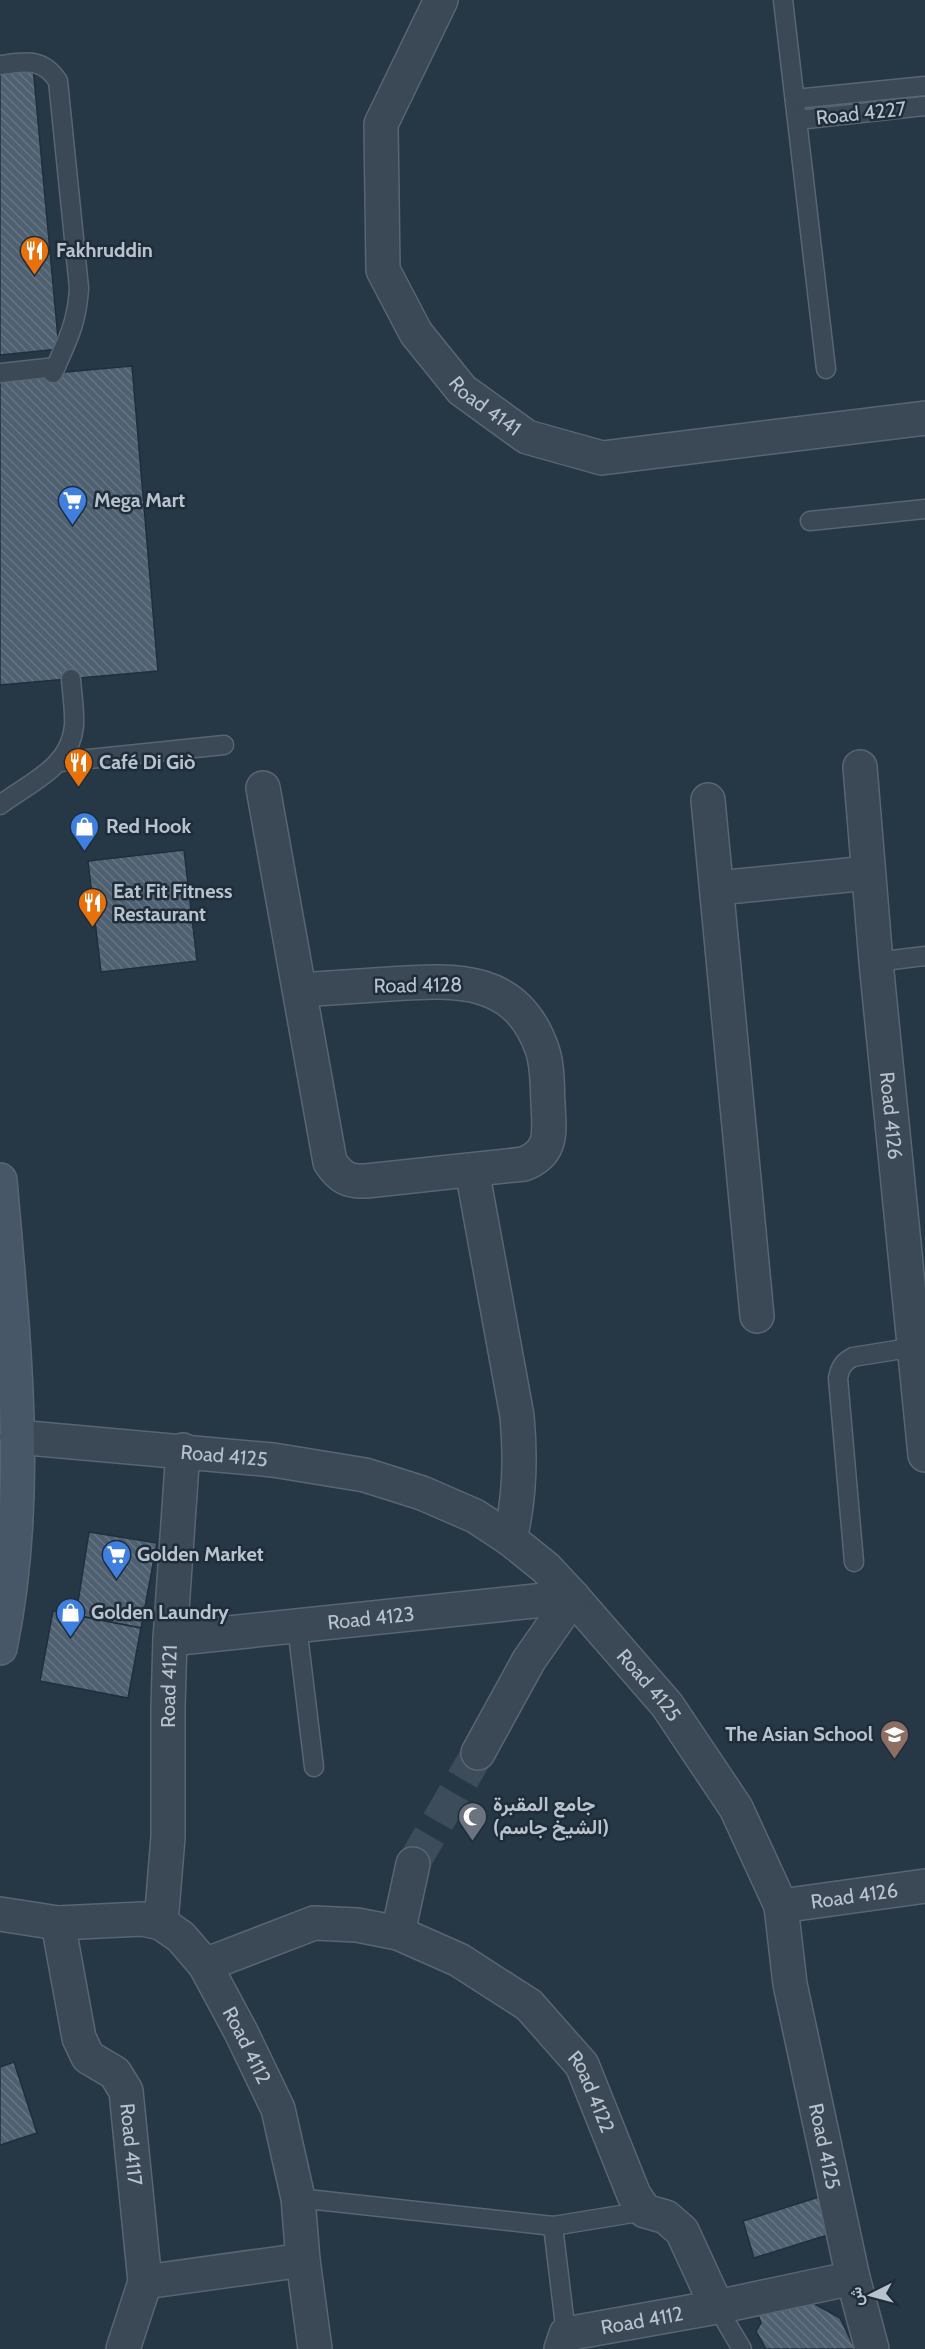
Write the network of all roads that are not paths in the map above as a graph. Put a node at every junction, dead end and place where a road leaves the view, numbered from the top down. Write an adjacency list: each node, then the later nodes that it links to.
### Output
1 (441, 0): 10 (street, Road 4141)
2 (783, 0): 5 (lane)
3 (0, 65): 9 (lane)
4 (925, 86): 5 (lane)
5 (795, 99): 7 (lane)
6 (925, 106): 7 (lane, Road 4227)
7 (798, 120): 8 (lane)
8 (826, 369)
9 (0, 373)
10 (925, 418)
11 (925, 509): 12 (lane)
12 (810, 521)
13 (71, 678): 15 (lane)
14 (224, 745): 15 (lane)
15 (60, 762): 19 (lane)
16 (860, 767): 20 (street, Road 4126)
17 (263, 788): 24 (street, Road 4128)
18 (708, 800): 21 (street)
19 (0, 805)
20 (868, 873): 21 (street); 23 (street, Road 4126)
21 (718, 888): 28 (street)
22 (925, 956): 23 (lane)
23 (876, 962): 27 (street, Road 4126)
24 (300, 990): 25 (street, Road 4128); 25 (street, Road 4128)
25 (472, 1170): 33 (street)
26 (0, 1180): 30 (street)
27 (916, 1267): 29 (street, Road 4126)
28 (757, 1316)
29 (915, 1347): 32 (street, Road 4126); 34 (lane)
30 (17, 1437): 31 (street, Road 4125); 38 (street)
31 (183, 1450): 33 (street, Road 4125); 37 (street, Road 4121)
32 (925, 1455)
33 (510, 1539): 35 (street, Road 4125)
34 (854, 1562)
35 (573, 1596): 36 (street, Road 4123); 39 (street); 43 (street, Road 4125)
36 (297, 1626): 37 (street, Road 4123); 40 (lane)
37 (171, 1639): 46 (street, Road 4121)
38 (0, 1648)
39 (478, 1753)
40 (314, 1767)
41 (413, 1864): 47 (street)
42 (925, 1886): 43 (street, Road 4126)
43 (782, 1906): 53 (street, Road 4125)
44 (0, 1914): 45 (street)
45 (58, 1923): 46 (street); 54 (street, Road 4117)
46 (161, 1923): 48 (street, Road 4112)
47 (398, 1933): 48 (street, Road 4122); 50 (street, Road 4122)
48 (205, 1965): 49 (street, Road 4112)
49 (298, 2198): 51 (lane); 52 (street, Road 4112)
50 (645, 2211): 51 (lane); 55 (street)
51 (553, 2226): 56 (lane, Road 4112)
52 (303, 2260): 54 (street); 58 (street, Road 4112)
53 (853, 2278): 55 (street); 60 (street, Road 4125)
54 (145, 2282): 57 (street, Road 4117)
55 (717, 2307): 56 (street, Road 4112); 59 (lane)
56 (563, 2342)
57 (123, 2349)
58 (315, 2349)
59 (742, 2349)
60 (872, 2349)

